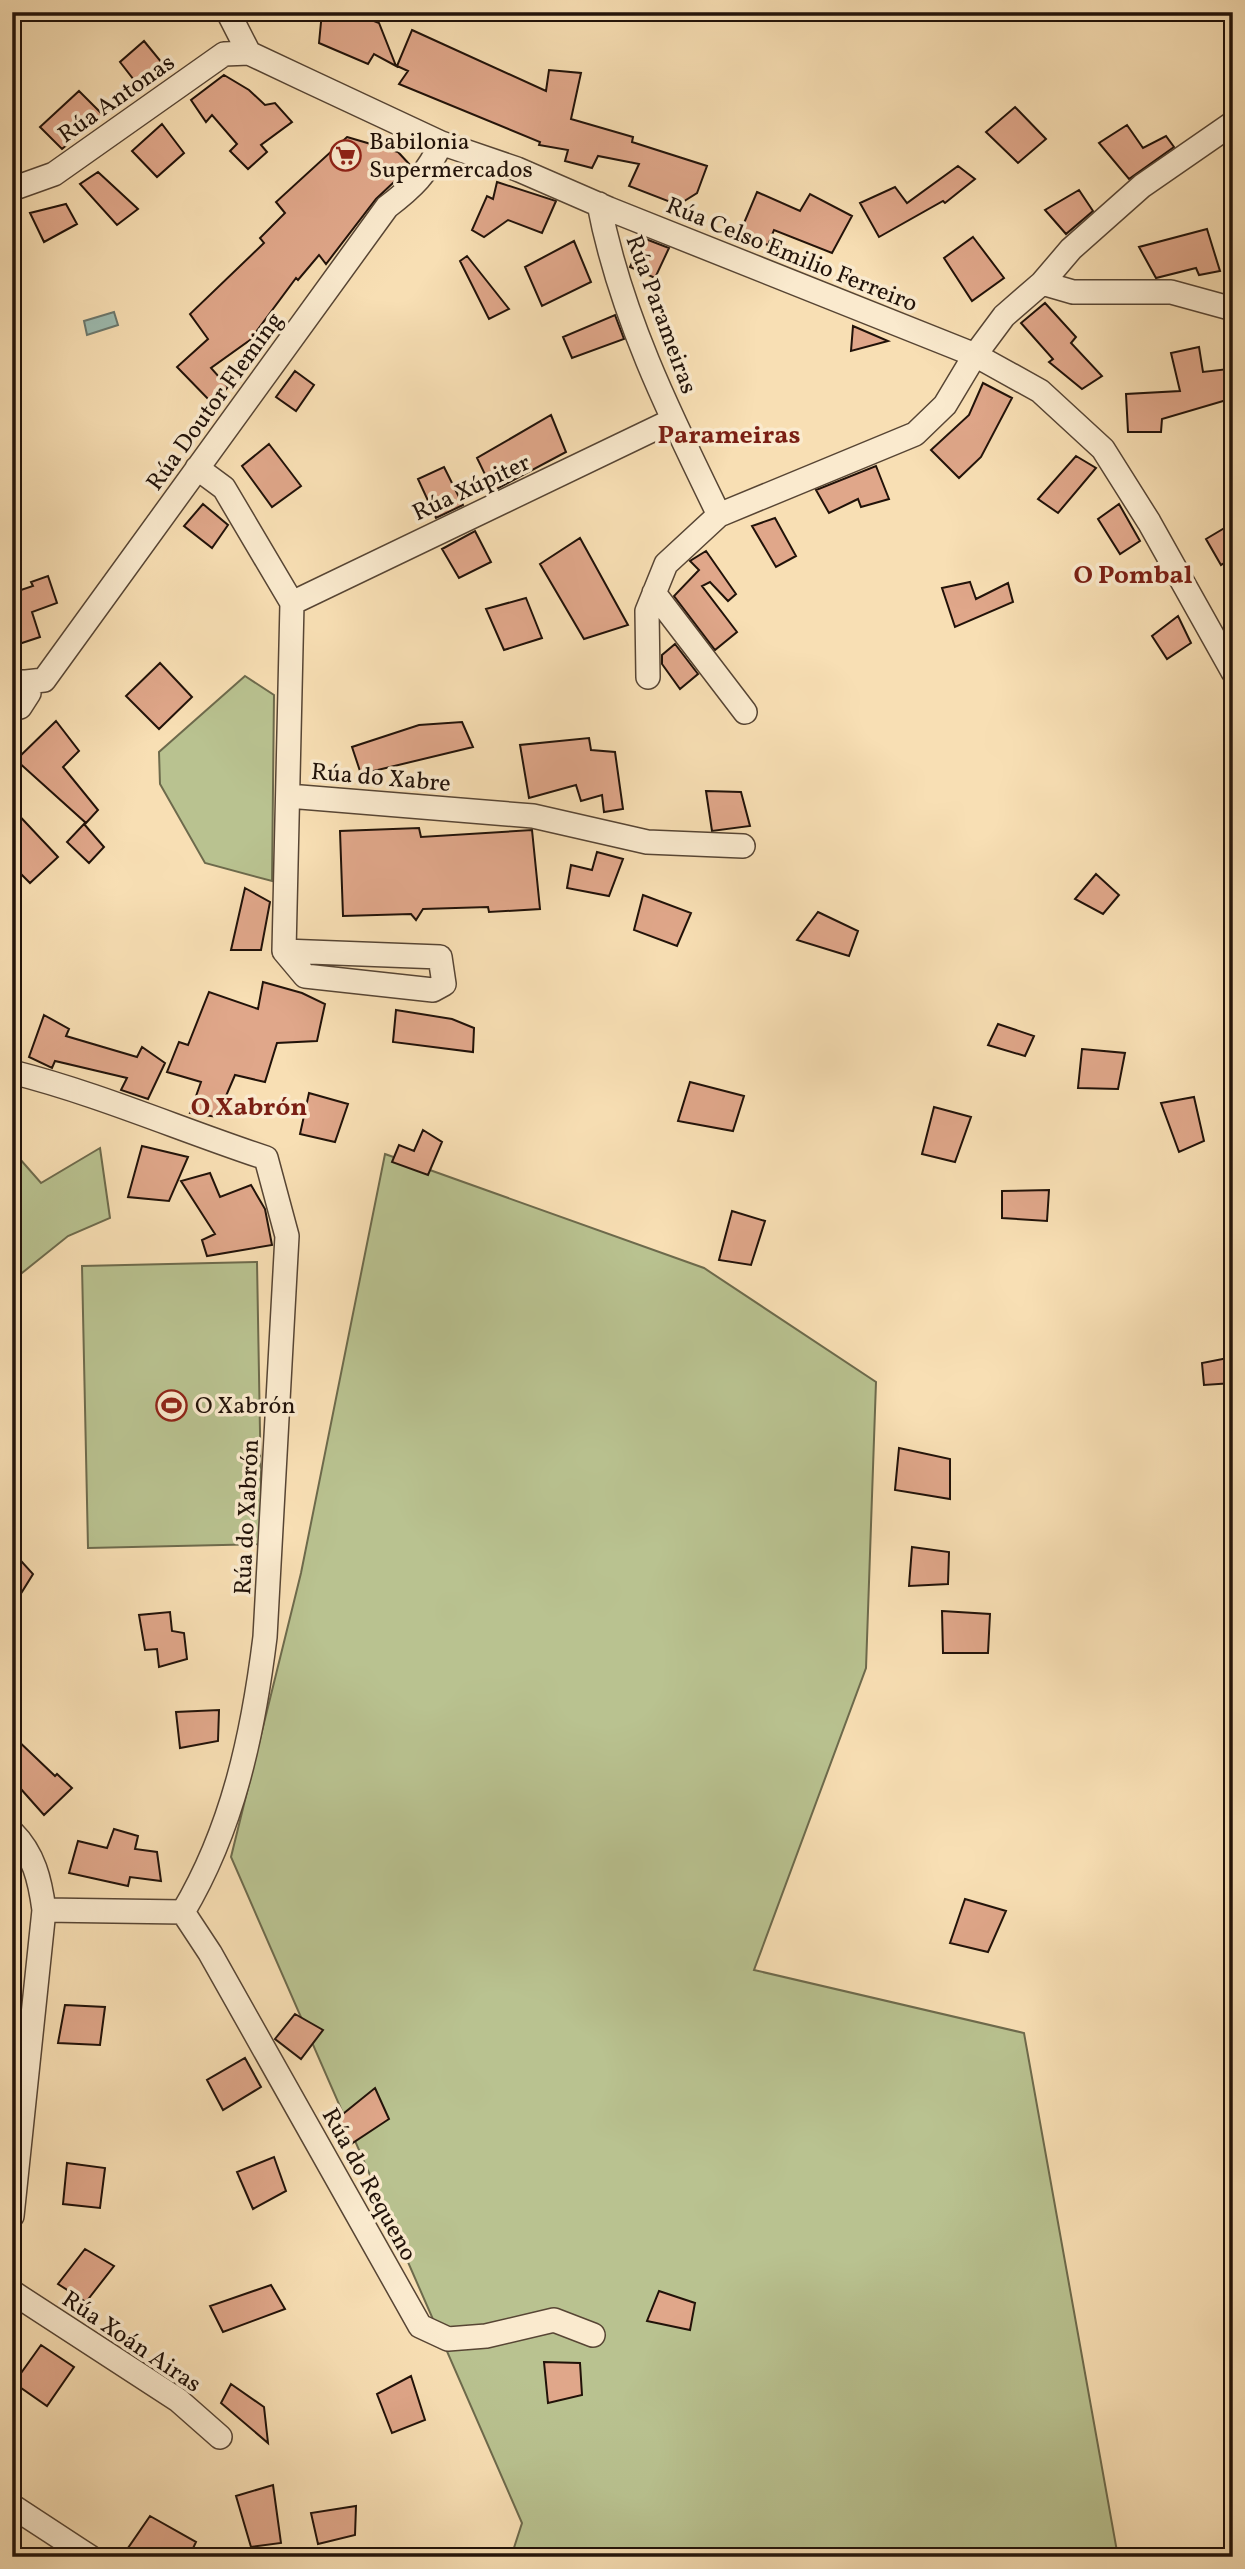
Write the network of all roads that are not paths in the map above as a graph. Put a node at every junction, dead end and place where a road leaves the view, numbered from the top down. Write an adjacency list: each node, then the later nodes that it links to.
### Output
1 (228, 12): 2 (street)
2 (249, 52): 4 (street, Rúa Celso Emilio Ferreiro); 5 (street, Rúa Antonas)
3 (1233, 123): 7 (street)
4 (441, 144): 6 (street, Rúa Celso Emilio Ferreiro); 11 (street, Rúa Doutor Fleming)
5 (12, 189)
6 (598, 204): 9 (street, Rúa Celso Emilio Ferreiro); 10 (street, Rúa Parameiras)
7 (1042, 283): 8 (street); 9 (street)
8 (1233, 309)
9 (975, 355): 12 (street); 15 (street, Rúa Celso Emilio Ferreiro)
10 (673, 420): 12 (street, Rúa Parameiras); 14 (street, Rúa Xúpiter)
11 (197, 468): 14 (street); 17 (street, Rúa Doutor Fleming)
12 (719, 515): 13 (street)
13 (654, 593): 16 (street); 19 (street)
14 (292, 603): 20 (street, Rúa do Xabre)
15 (1233, 672)
16 (648, 677)
17 (19, 682): 18 (street, Rúa Doutor Fleming)
18 (12, 708)
19 (745, 712)
20 (288, 796): 21 (street, Rúa do Xabre); 22 (street)
21 (743, 846)
22 (284, 951): 22 (street)
23 (12, 1072): 26 (street, Rúa do Xabrón)
24 (12, 1832): 25 (street)
25 (44, 1910): 26 (street); 27 (street)
26 (183, 1912): 29 (street, Rúa do Requeno)
27 (12, 2216)
28 (12, 2292): 30 (street, Rúa Xoán Airas)
29 (593, 2335)
30 (220, 2437)
31 (12, 2506): 32 (street)
32 (90, 2557)

